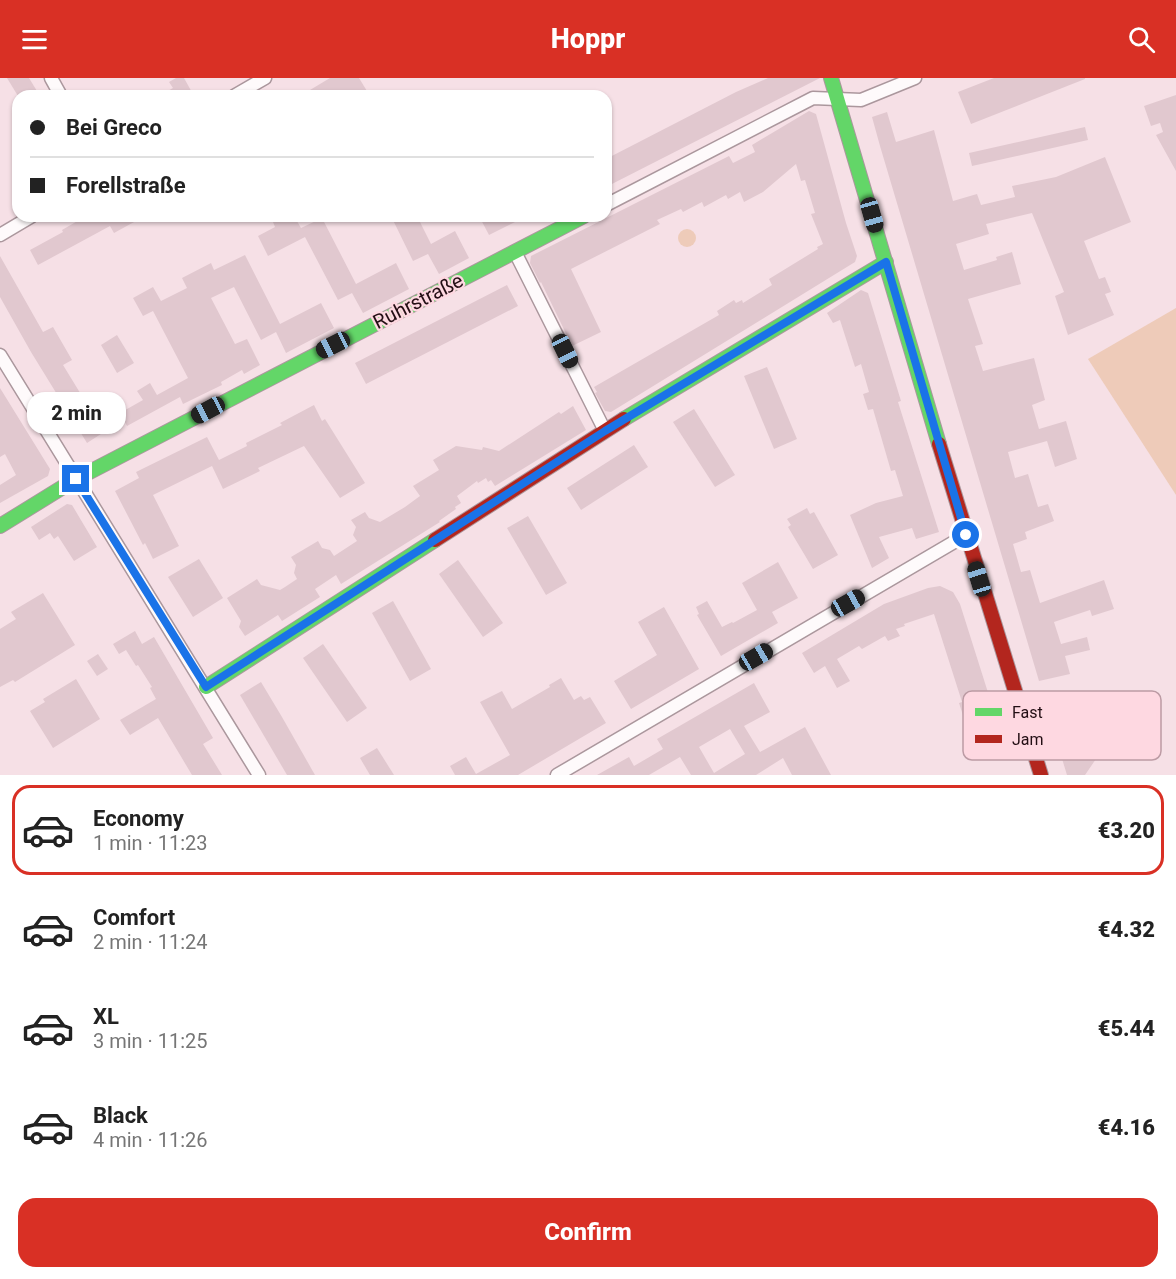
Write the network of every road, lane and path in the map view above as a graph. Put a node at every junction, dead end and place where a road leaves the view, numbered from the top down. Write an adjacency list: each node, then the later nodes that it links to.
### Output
1 (265, 78): 4 (street)
2 (831, 78): 5 (street)
3 (915, 78): 5 (street)
4 (244, 90)
5 (837, 99): 6 (street); 11 (street)
6 (612, 202)
7 (22, 222): 9 (street)
8 (572, 222): 10 (street, Ruhrstraße)
9 (0, 235)
10 (515, 252): 13 (street); 14 (street, Ruhrstraße)
11 (886, 262): 13 (street); 16 (street)
12 (0, 355): 14 (street)
13 (605, 431): 17 (street)
14 (76, 479): 15 (street, Ruhrstraße); 17 (street)
15 (0, 526)
16 (966, 535): 18 (street); 21 (street)
17 (206, 687): 20 (street)
18 (1015, 691)
19 (1036, 760): 22 (street)
20 (259, 775)
21 (557, 775)
22 (1041, 775)

